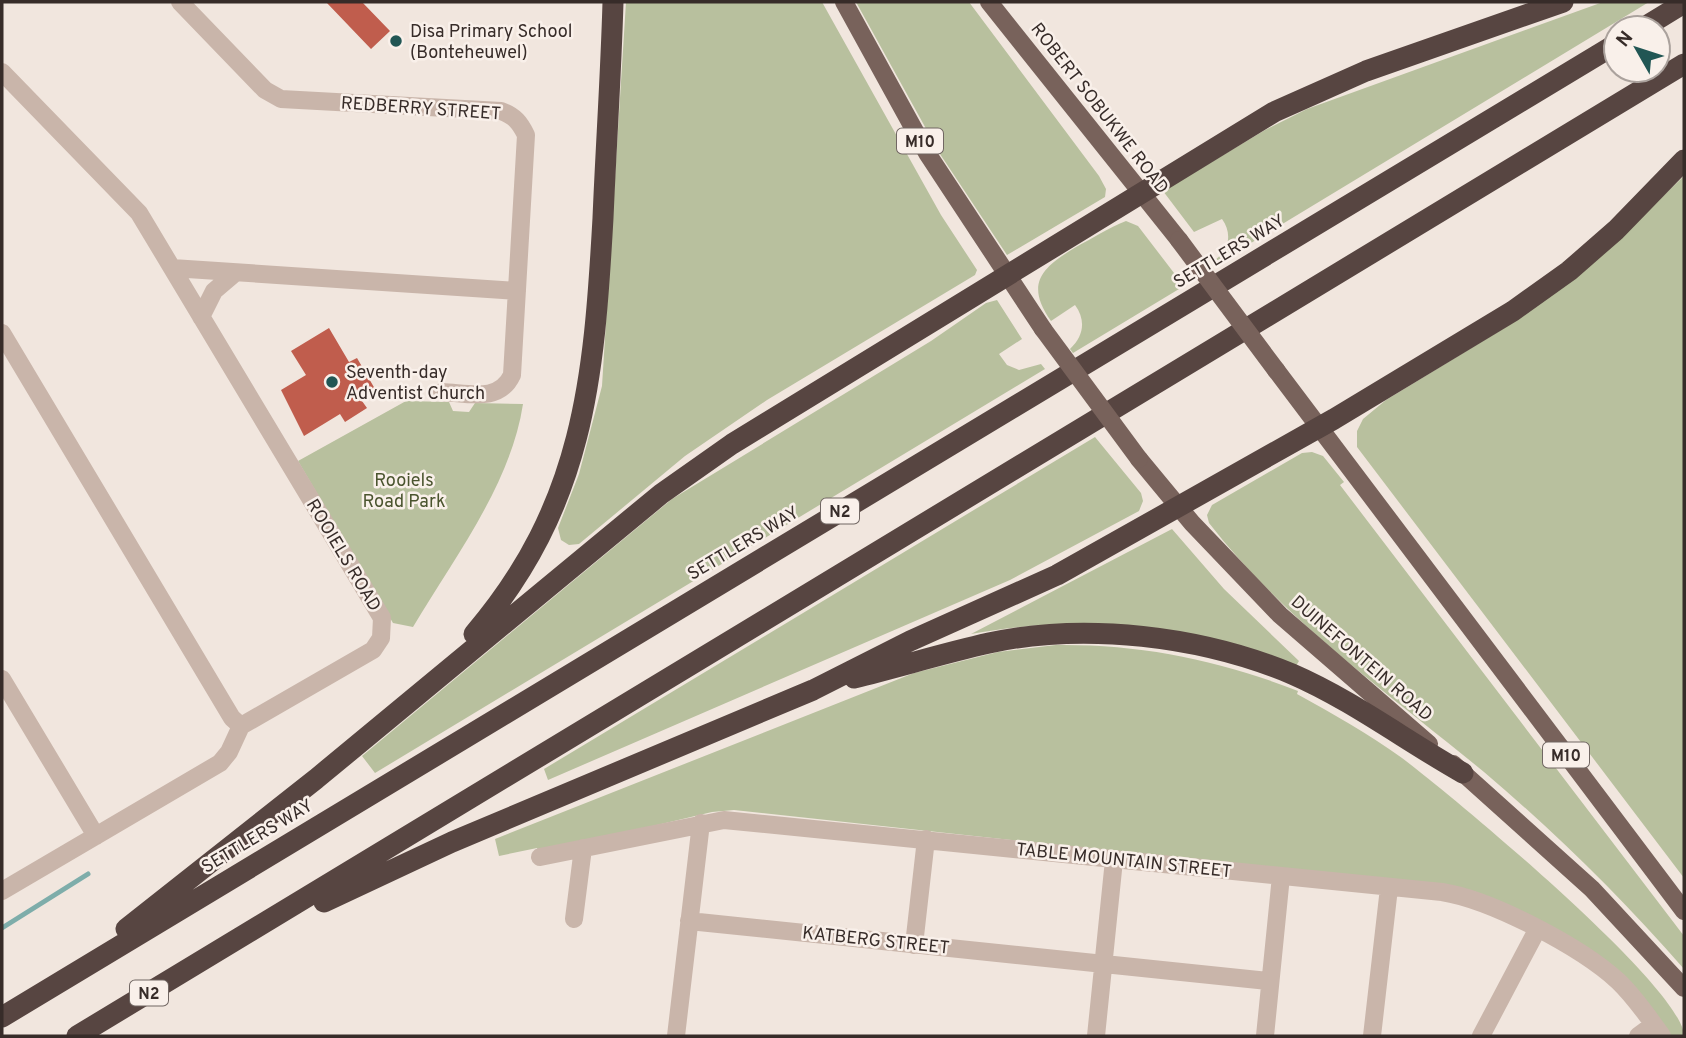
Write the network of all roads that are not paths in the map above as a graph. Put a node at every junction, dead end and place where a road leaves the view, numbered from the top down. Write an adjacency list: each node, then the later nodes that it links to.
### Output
1 (180, 2): 16 (street, REDBERRY STREET)
2 (613, 2): 23 (highway)
3 (844, 2): 15 (main road, M10)
4 (989, 2): 12 (main road, ROBERT SOBUKWE ROAD / M10)
5 (1563, 2): 12 (highway)
6 (1684, 3): 7 (highway)
7 (1666, 14)
8 (1602, 52): 43 (highway, SETTLERS WAY / N2)
9 (1684, 64): 41 (highway, N2)
10 (2, 72): 13 (street, ROOIELS ROAD)
11 (1684, 160): 20 (highway)
12 (1140, 193): 15 (highway); 20 (main road, ROBERT SOBUKWE ROAD / M10, bridge)
13 (172, 268): 14 (street); 17 (street, ROOIELS ROAD)
14 (234, 274): 16 (street); 17 (street)
15 (1005, 275): 21 (main road, DUINEFONTEIN ROAD / M10, bridge); 23 (highway)
16 (517, 291): 19 (street, REDBERRY STREET)
17 (201, 317): 25 (street, ROOIELS ROAD)
18 (2, 333): 25 (street)
19 (442, 392)
20 (1318, 427): 21 (highway); 36 (main road, M10)
21 (1178, 507): 24 (highway); 26 (main road, DUINEFONTEIN ROAD / M10)
22 (2, 679): 28 (street)
23 (434, 680): 43 (highway)
24 (813, 690): 26 (highway); 41 (highway)
25 (241, 726): 28 (street)
26 (1463, 773): 45 (main road, DUINEFONTEIN ROAD / M10)
27 (701, 823): 29 (street, TABLE MOUNTAIN STREET); 30 (street, TABLE MOUNTAIN STREET); 38 (street)
28 (96, 836): 35 (street)
29 (926, 839): 32 (street, TABLE MOUNTAIN STREET); 40 (street)
30 (583, 848): 31 (street, TABLE MOUNTAIN STREET); 37 (street)
31 (540, 857)
32 (1114, 860): 33 (street, TABLE MOUNTAIN STREET); 42 (street)
33 (1281, 876): 34 (street, TABLE MOUNTAIN STREET); 44 (street)
34 (1389, 888): 39 (street, TABLE MOUNTAIN STREET); 52 (street)
35 (2, 891)
36 (1684, 911)
37 (573, 919)
38 (689, 921): 40 (street, KATBERG STREET); 49 (street)
39 (1537, 930): 47 (street, TABLE MOUNTAIN STREET); 53 (street)
40 (914, 945): 42 (street, KATBERG STREET)
41 (221, 950): 48 (highway, N2)
42 (1104, 962): 44 (street, KATBERG STREET); 50 (street)
43 (65, 979): 46 (highway, SETTLERS WAY / N2)
44 (1268, 981): 51 (street)
45 (1684, 988)
46 (2, 1017)
47 (1658, 1030): 54 (street)
48 (77, 1036)
49 (676, 1036)
50 (1096, 1036)
51 (1265, 1036)
52 (1372, 1036)
53 (1481, 1036)
54 (1638, 1036)

